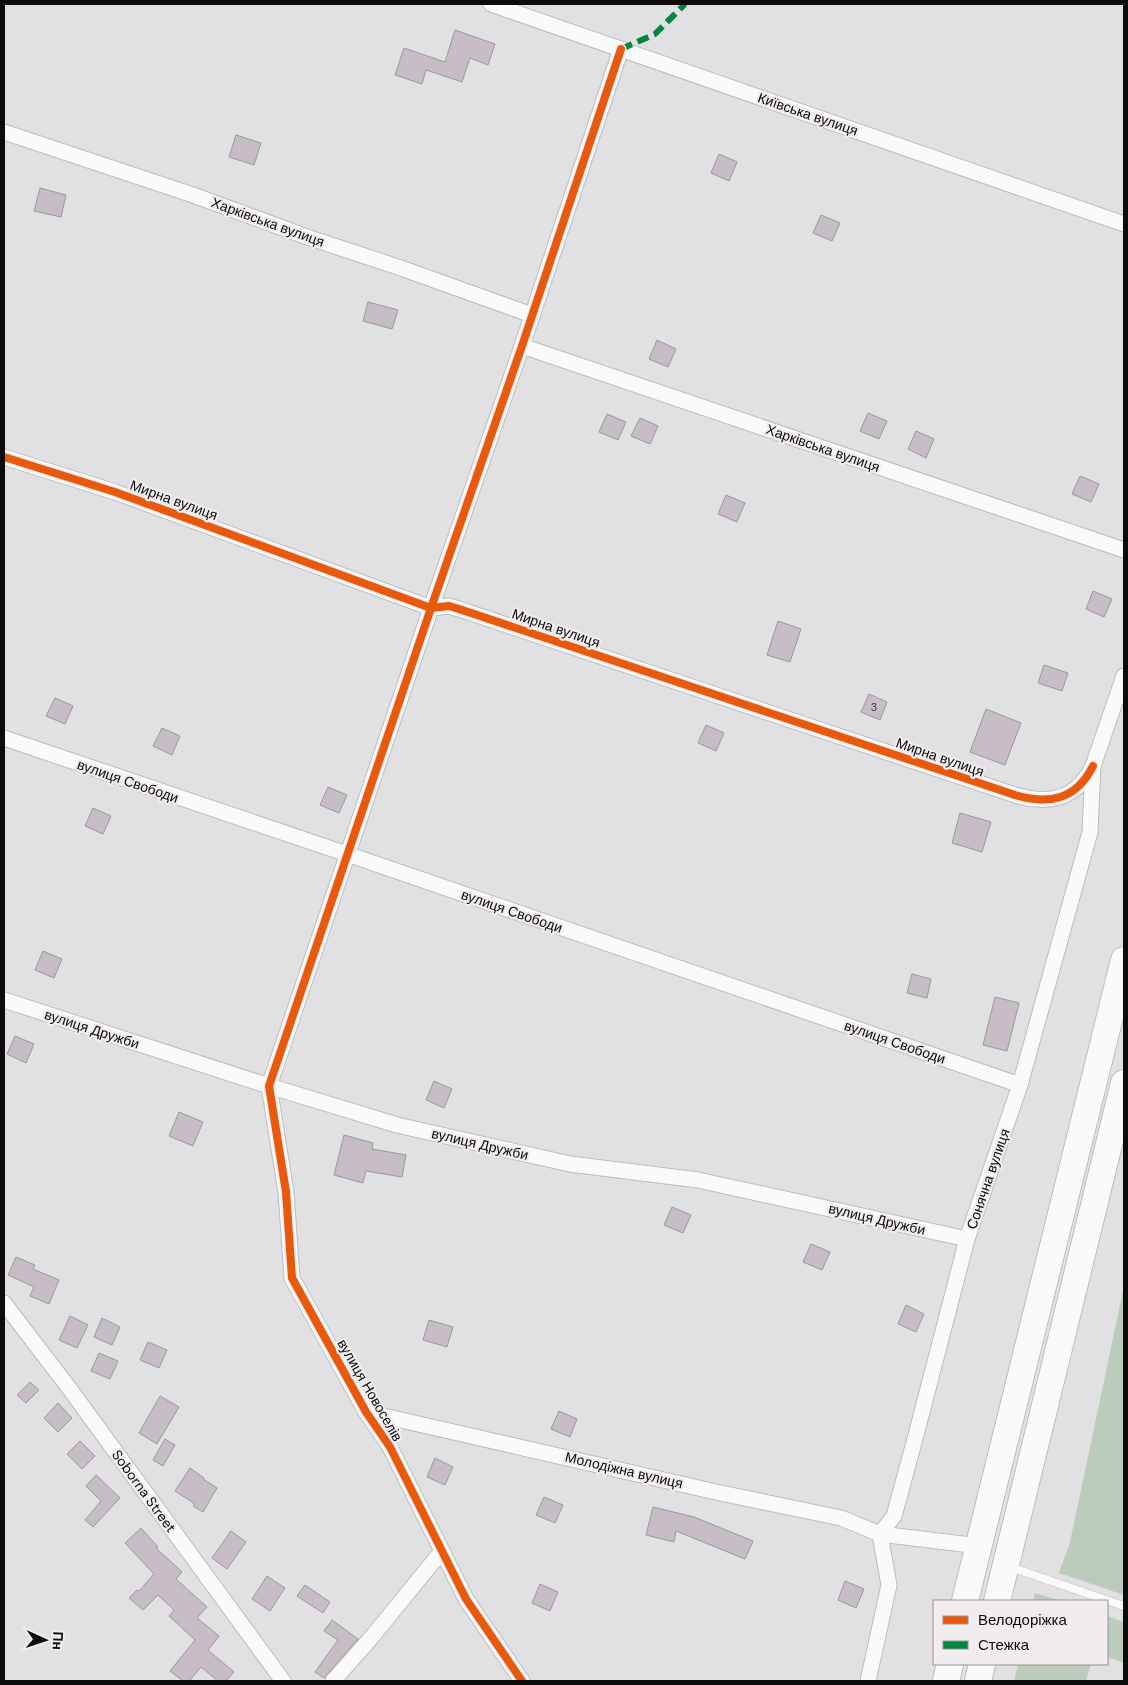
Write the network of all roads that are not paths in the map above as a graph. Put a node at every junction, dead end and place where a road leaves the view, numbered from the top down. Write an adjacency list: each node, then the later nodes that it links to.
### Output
1 (491, 4): 2 (street, Київська вулиця)
2 (526, 9): 3 (street, Київська вулиця)
3 (620, 49): 5 (street, Київська вулиця); 6 (street)
4 (4, 132): 6 (street, Харківська вулиця)
5 (1124, 224)
6 (532, 315): 7 (street)
7 (522, 346): 9 (street, Харківська вулиця); 10 (street)
8 (4, 457): 10 (street, Мирна вулиця)
9 (1124, 550)
10 (431, 608): 13 (street, Мирна вулиця); 14 (street)
11 (1124, 676): 13 (street, Сонячна вулиця)
12 (4, 738): 14 (street, вулиця Свободи)
13 (1093, 766): 18 (street, Сонячна вулиця)
14 (347, 854): 18 (street, вулиця Свободи); 19 (street)
15 (1124, 960): 24 (highway)
16 (4, 1000): 19 (street, вулиця Дружби)
17 (1124, 1083): 26 (highway)
18 (1020, 1085): 20 (street, Сонячна вулиця)
19 (269, 1086): 20 (street, вулиця Дружби); 22 (street, вулиця Новоселів)
20 (967, 1239): 23 (street, Сонячна вулиця)
21 (4, 1303): 34 (street, Soborna Street)
22 (366, 1412): 23 (street, Молодіжна вулиця); 25 (street, вулиця Новоселів)
23 (880, 1534): 24 (street, Молодіжна вулиця); 37 (street)
24 (979, 1546): 27 (highway)
25 (442, 1551): 35 (street); 36 (street, вулиця Новоселів)
26 (1006, 1565): 28 (highway); 29 (lane)
27 (965, 1600)
28 (997, 1600)
29 (1107, 1600)
30 (1108, 1600): 31 (lane)
31 (1124, 1606)
32 (950, 1665): 38 (highway)
33 (982, 1665): 39 (highway)
34 (283, 1681)
35 (333, 1681)
36 (522, 1681)
37 (868, 1681)
38 (946, 1681)
39 (978, 1681)

